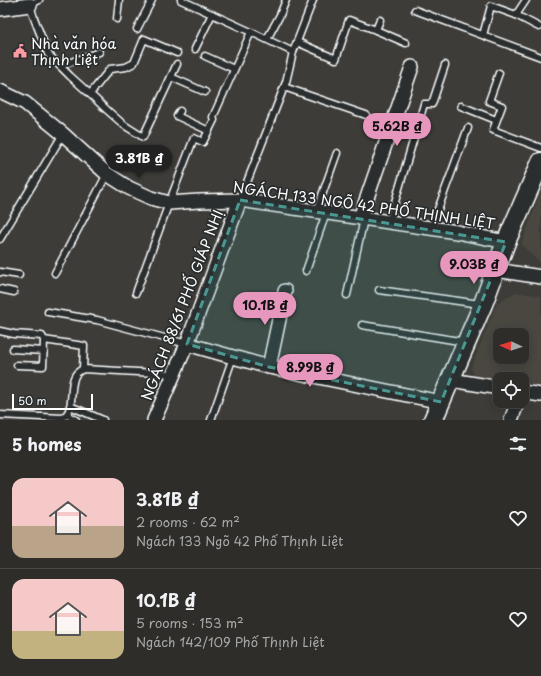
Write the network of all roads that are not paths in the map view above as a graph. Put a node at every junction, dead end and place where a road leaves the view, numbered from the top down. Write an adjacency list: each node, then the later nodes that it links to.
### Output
1 (119, 0): 12 (lane)
2 (152, 0): 15 (lane)
3 (181, 0): 10 (lane)
4 (286, 0): 19 (lane)
5 (313, 0): 20 (lane)
6 (526, 0): 11 (lane)
7 (35, 2): 8 (street); 30 (lane)
8 (0, 9)
9 (415, 10): 18 (lane)
10 (212, 14): 17 (lane); 22 (lane)
11 (516, 15): 14 (lane); 18 (lane)
12 (117, 19)
13 (380, 20): 16 (lane)
14 (539, 27)
15 (137, 29)
16 (376, 30): 20 (lane); 21 (lane)
17 (251, 32): 19 (lane); 32 (lane)
18 (483, 35): 27 (lane)
19 (267, 39): 24 (lane)
20 (297, 42): 24 (lane)
21 (406, 43)
22 (195, 49)
23 (98, 52): 30 (lane)
24 (293, 52): 35 (lane)
25 (177, 53): 38 (lane)
26 (205, 56): 32 (lane)
27 (541, 57)
28 (177, 64): 34 (lane)
29 (445, 65): 54 (lane)
30 (60, 66): 38 (lane)
31 (412, 67): 53 (street)
32 (234, 70): 44 (lane)
33 (499, 73): 42 (lane)
34 (171, 76): 37 (lane); 38 (lane)
35 (284, 87): 41 (lane); 50 (lane)
36 (0, 91): 45 (street, NGÁCH 133 NGÕ 42 PHỐ THỊNH LIỆT)
37 (205, 92)
38 (90, 94)
39 (461, 106): 42 (lane)
40 (180, 111): 44 (lane)
41 (366, 115)
42 (496, 120): 46 (lane)
43 (468, 128): 55 (lane)
44 (209, 131): 51 (lane)
45 (63, 134): 49 (street, NGÁCH 133 NGÕ 42 PHỐ THỊNH LIỆT); 56 (lane)
46 (541, 148)
47 (337, 153): 52 (lane)
48 (541, 162): 57 (street)
49 (107, 174): 51 (street, NGÁCH 133 NGÕ 42 PHỐ THỊNH LIỆT); 61 (lane)
50 (240, 200): 51 (street, NGÁCH 133 NGÕ 42 PHỐ THỊNH LIỆT); 52 (street, NGÁCH 133 NGÕ 42 PHỐ THỊNH LIỆT); 76 (street, NGÁCH 88/61 PHỐ GIÁP NHỊ)
51 (169, 203): 68 (lane)
52 (321, 212): 53 (street, NGÁCH 133 NGÕ 42 PHỐ THỊNH LIỆT); 59 (lane)
53 (362, 218): 54 (street, NGÁCH 133 NGÕ 42 PHỐ THỊNH LIỆT); 69 (lane)
54 (389, 222): 55 (street, NGÁCH 133 NGÕ 42 PHỐ THỊNH LIỆT)
55 (431, 228): 57 (street, NGÁCH 133 NGÕ 42 PHỐ THỊNH LIỆT)
56 (0, 239)
57 (506, 242): 58 (street)
58 (496, 270): 63 (street); 70 (street)
59 (306, 271)
60 (0, 272): 62 (lane)
61 (55, 273)
62 (20, 275)
63 (541, 277)
64 (0, 290): 67 (lane)
65 (379, 290): 70 (lane)
66 (285, 291): 81 (street)
67 (14, 292)
68 (136, 293)
69 (347, 295)
70 (483, 304): 75 (street)
71 (48, 312): 76 (lane)
72 (362, 325): 75 (lane)
73 (0, 331): 74 (lane)
74 (44, 340): 78 (lane); 82 (lane)
75 (467, 343): 84 (street)
76 (187, 344): 79 (street); 83 (street, NGÁCH 88/61 PHỐ GIÁP NHỊ)
77 (13, 349): 78 (lane)
78 (44, 351): 80 (lane)
79 (233, 357): 81 (street); 96 (lane)
80 (17, 365)
81 (269, 367): 88 (street)
82 (83, 369): 83 (lane); 89 (lane)
83 (174, 374): 95 (street, NGÁCH 88/61 PHỐ GIÁP NHỊ)
84 (451, 380): 85 (street); 88 (street)
85 (493, 387)
86 (529, 393): 87 (street)
87 (541, 395)
88 (441, 402): 97 (street)
89 (70, 406): 92 (lane); 94 (lane)
90 (515, 408): 98 (street)
91 (0, 415): 92 (lane)
92 (67, 415): 93 (lane)
93 (76, 420)
94 (103, 420)
95 (154, 420)
96 (211, 420)
97 (433, 420)
98 (511, 420)

